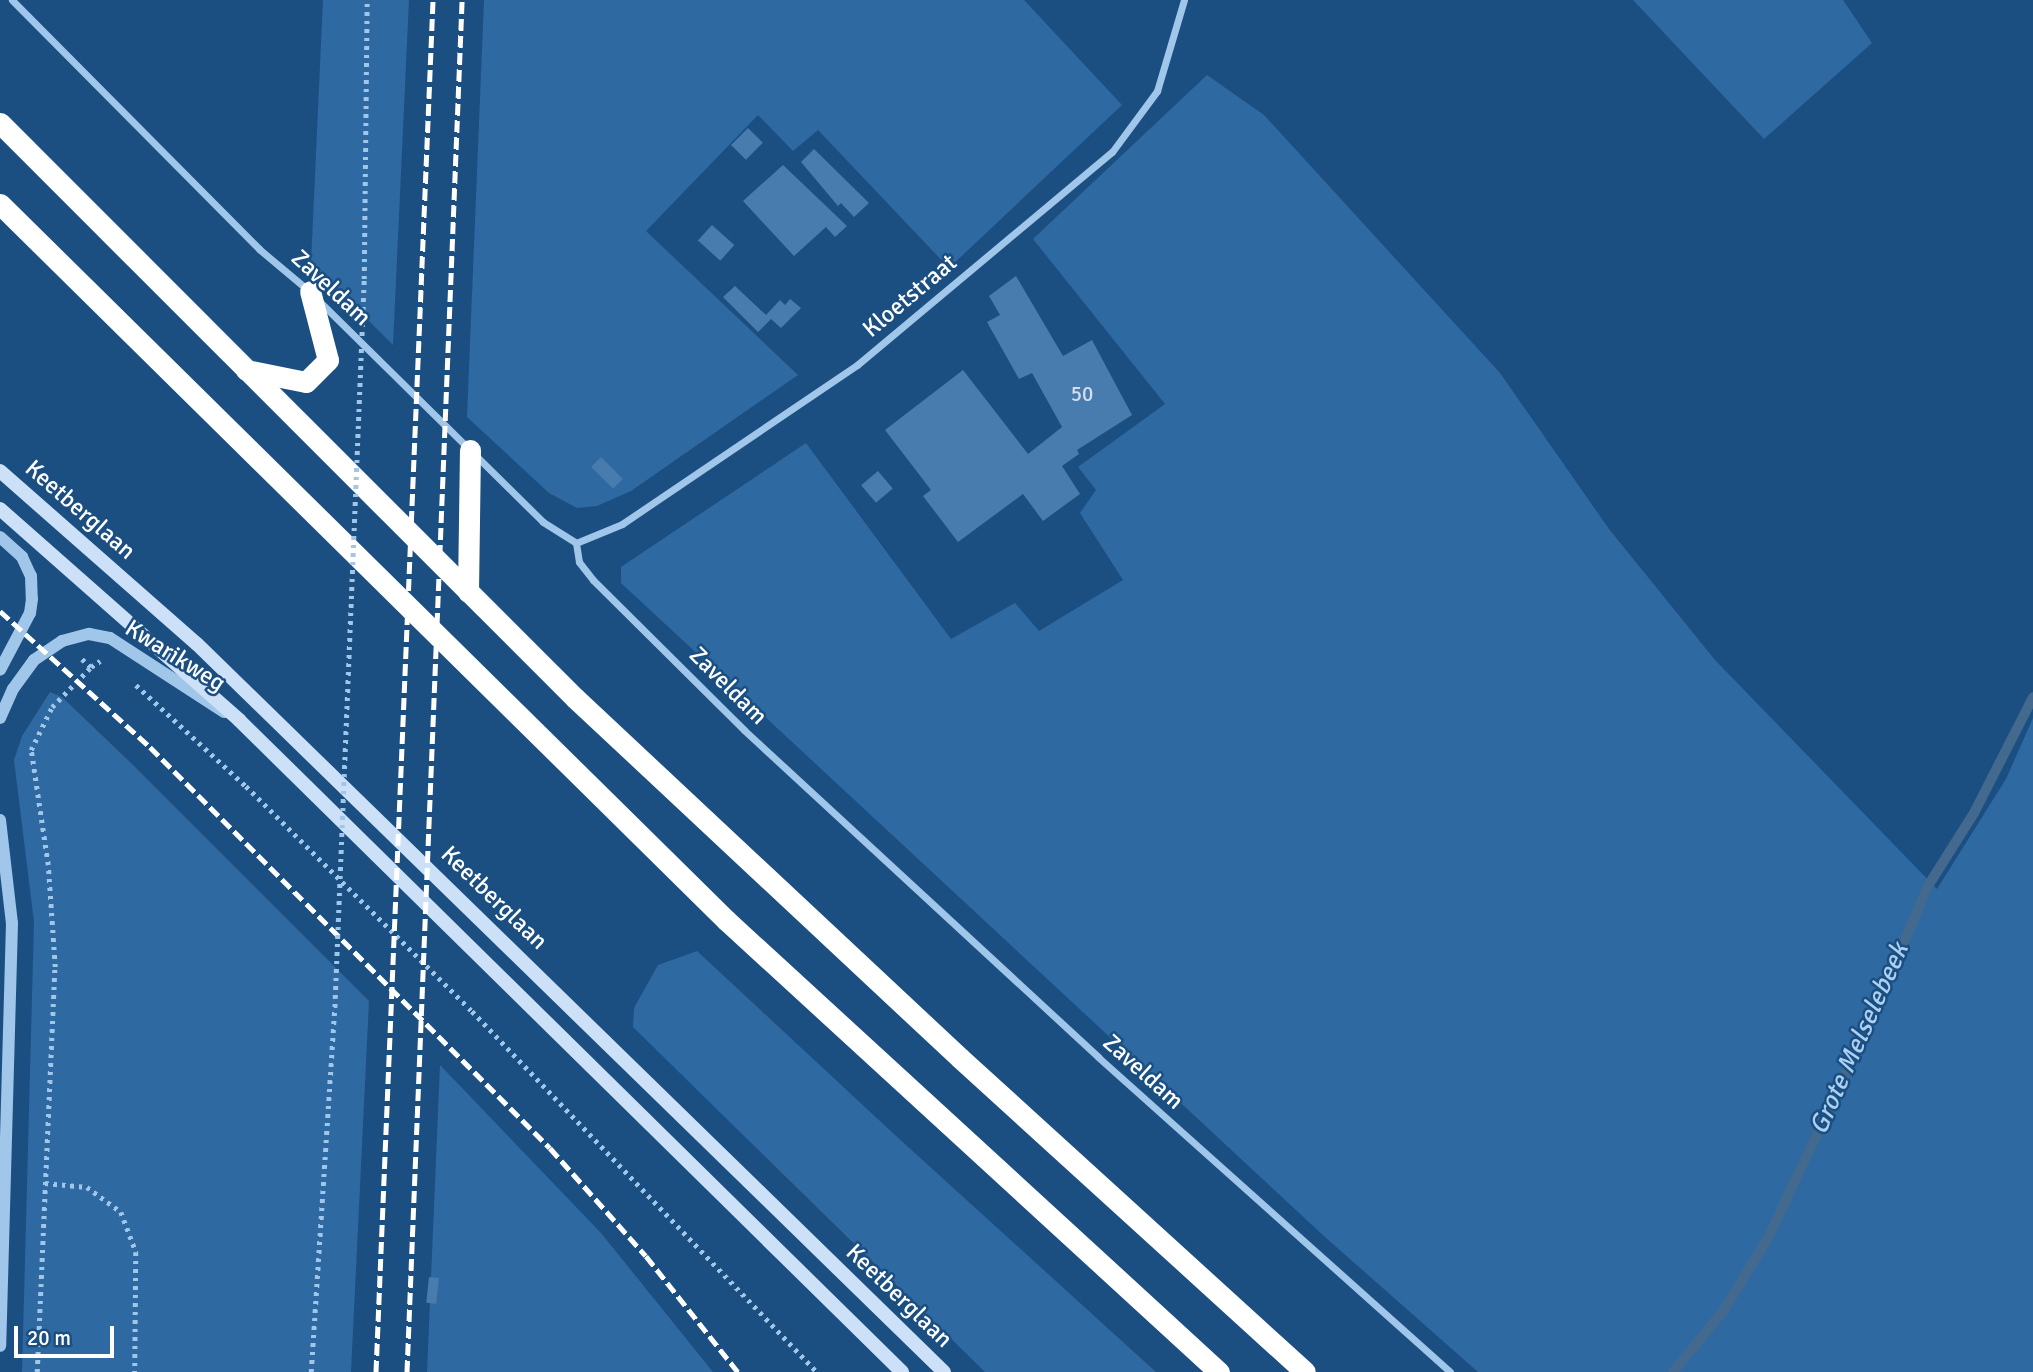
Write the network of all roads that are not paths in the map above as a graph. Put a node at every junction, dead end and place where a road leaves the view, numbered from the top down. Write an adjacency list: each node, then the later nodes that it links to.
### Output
1 (12, 0): 5 (street, Zaveldam)
2 (1184, 0): 11 (street, Kloetstraat)
3 (0, 123): 6 (highway)
4 (0, 205): 20 (highway)
5 (310, 291): 6 (highway); 7 (street, Zaveldam)
6 (246, 370): 12 (highway)
7 (470, 450): 11 (street, Zaveldam); 12 (highway)
8 (0, 471): 19 (main road, Keetberglaan)
9 (0, 509): 15 (main road, Keetberglaan)
10 (0, 537): 13 (street)
11 (576, 542): 22 (street, Zaveldam)
12 (468, 592): 21 (highway)
13 (0, 670)
14 (0, 718): 15 (street, Kwarikweg)
15 (239, 720): 18 (main road, Keetberglaan)
16 (0, 820): 17 (street)
17 (0, 1346)
18 (902, 1372)
19 (944, 1372)
20 (1219, 1372)
21 (1305, 1372)
22 (1450, 1372)

